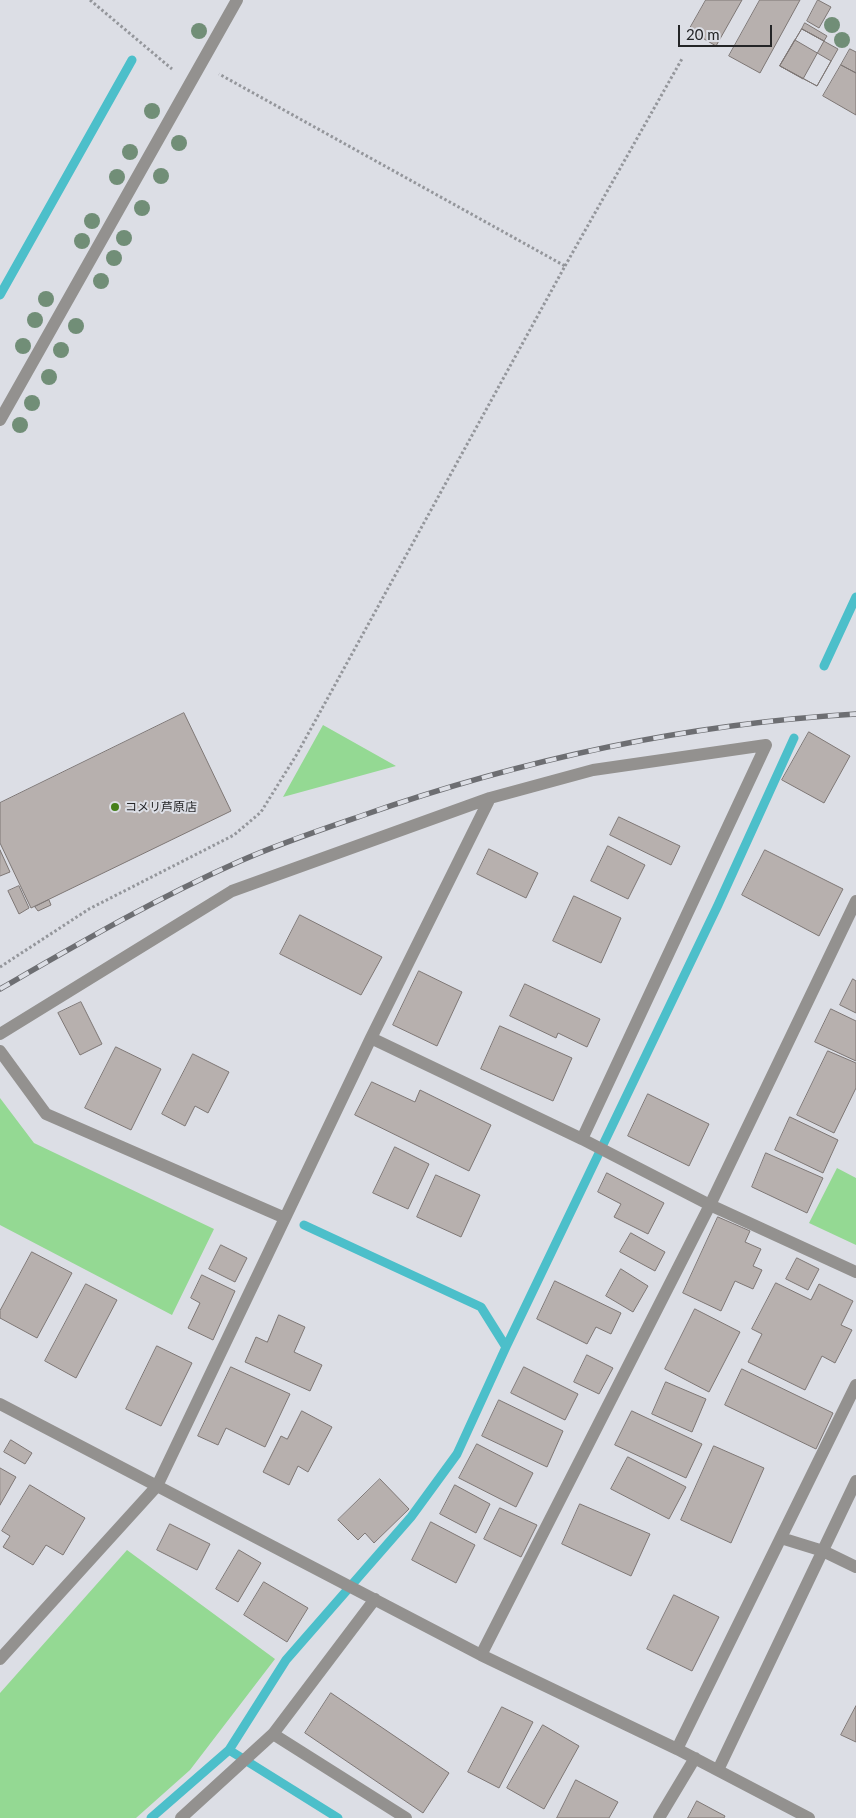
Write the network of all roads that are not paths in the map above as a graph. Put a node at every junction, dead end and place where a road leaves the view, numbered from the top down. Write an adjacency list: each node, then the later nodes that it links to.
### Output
1 (237, 0): 2 (street)
2 (0, 420)
3 (490, 798): 5 (street); 6 (street); 8 (street)
4 (856, 901): 9 (street)
5 (0, 1034)
6 (371, 1038): 8 (street); 10 (street)
7 (0, 1051): 10 (street)
8 (586, 1141): 9 (street)
9 (710, 1205): 11 (street); 20 (street)
10 (285, 1218): 15 (street)
11 (856, 1272)
12 (856, 1385): 16 (street)
13 (0, 1404): 15 (street)
14 (856, 1480): 17 (street)
15 (157, 1486): 19 (street); 21 (street)
16 (781, 1538): 17 (street); 23 (street)
17 (822, 1551): 18 (street); 25 (street)
18 (856, 1567)
19 (375, 1599): 20 (street); 22 (street)
20 (482, 1655): 23 (street)
21 (0, 1659)
22 (273, 1734): 26 (street); 27 (street)
23 (677, 1748): 24 (street)
24 (695, 1758): 25 (street); 28 (street)
25 (718, 1770): 29 (street)
26 (181, 1818)
27 (406, 1818)
28 (659, 1818)
29 (809, 1818)

